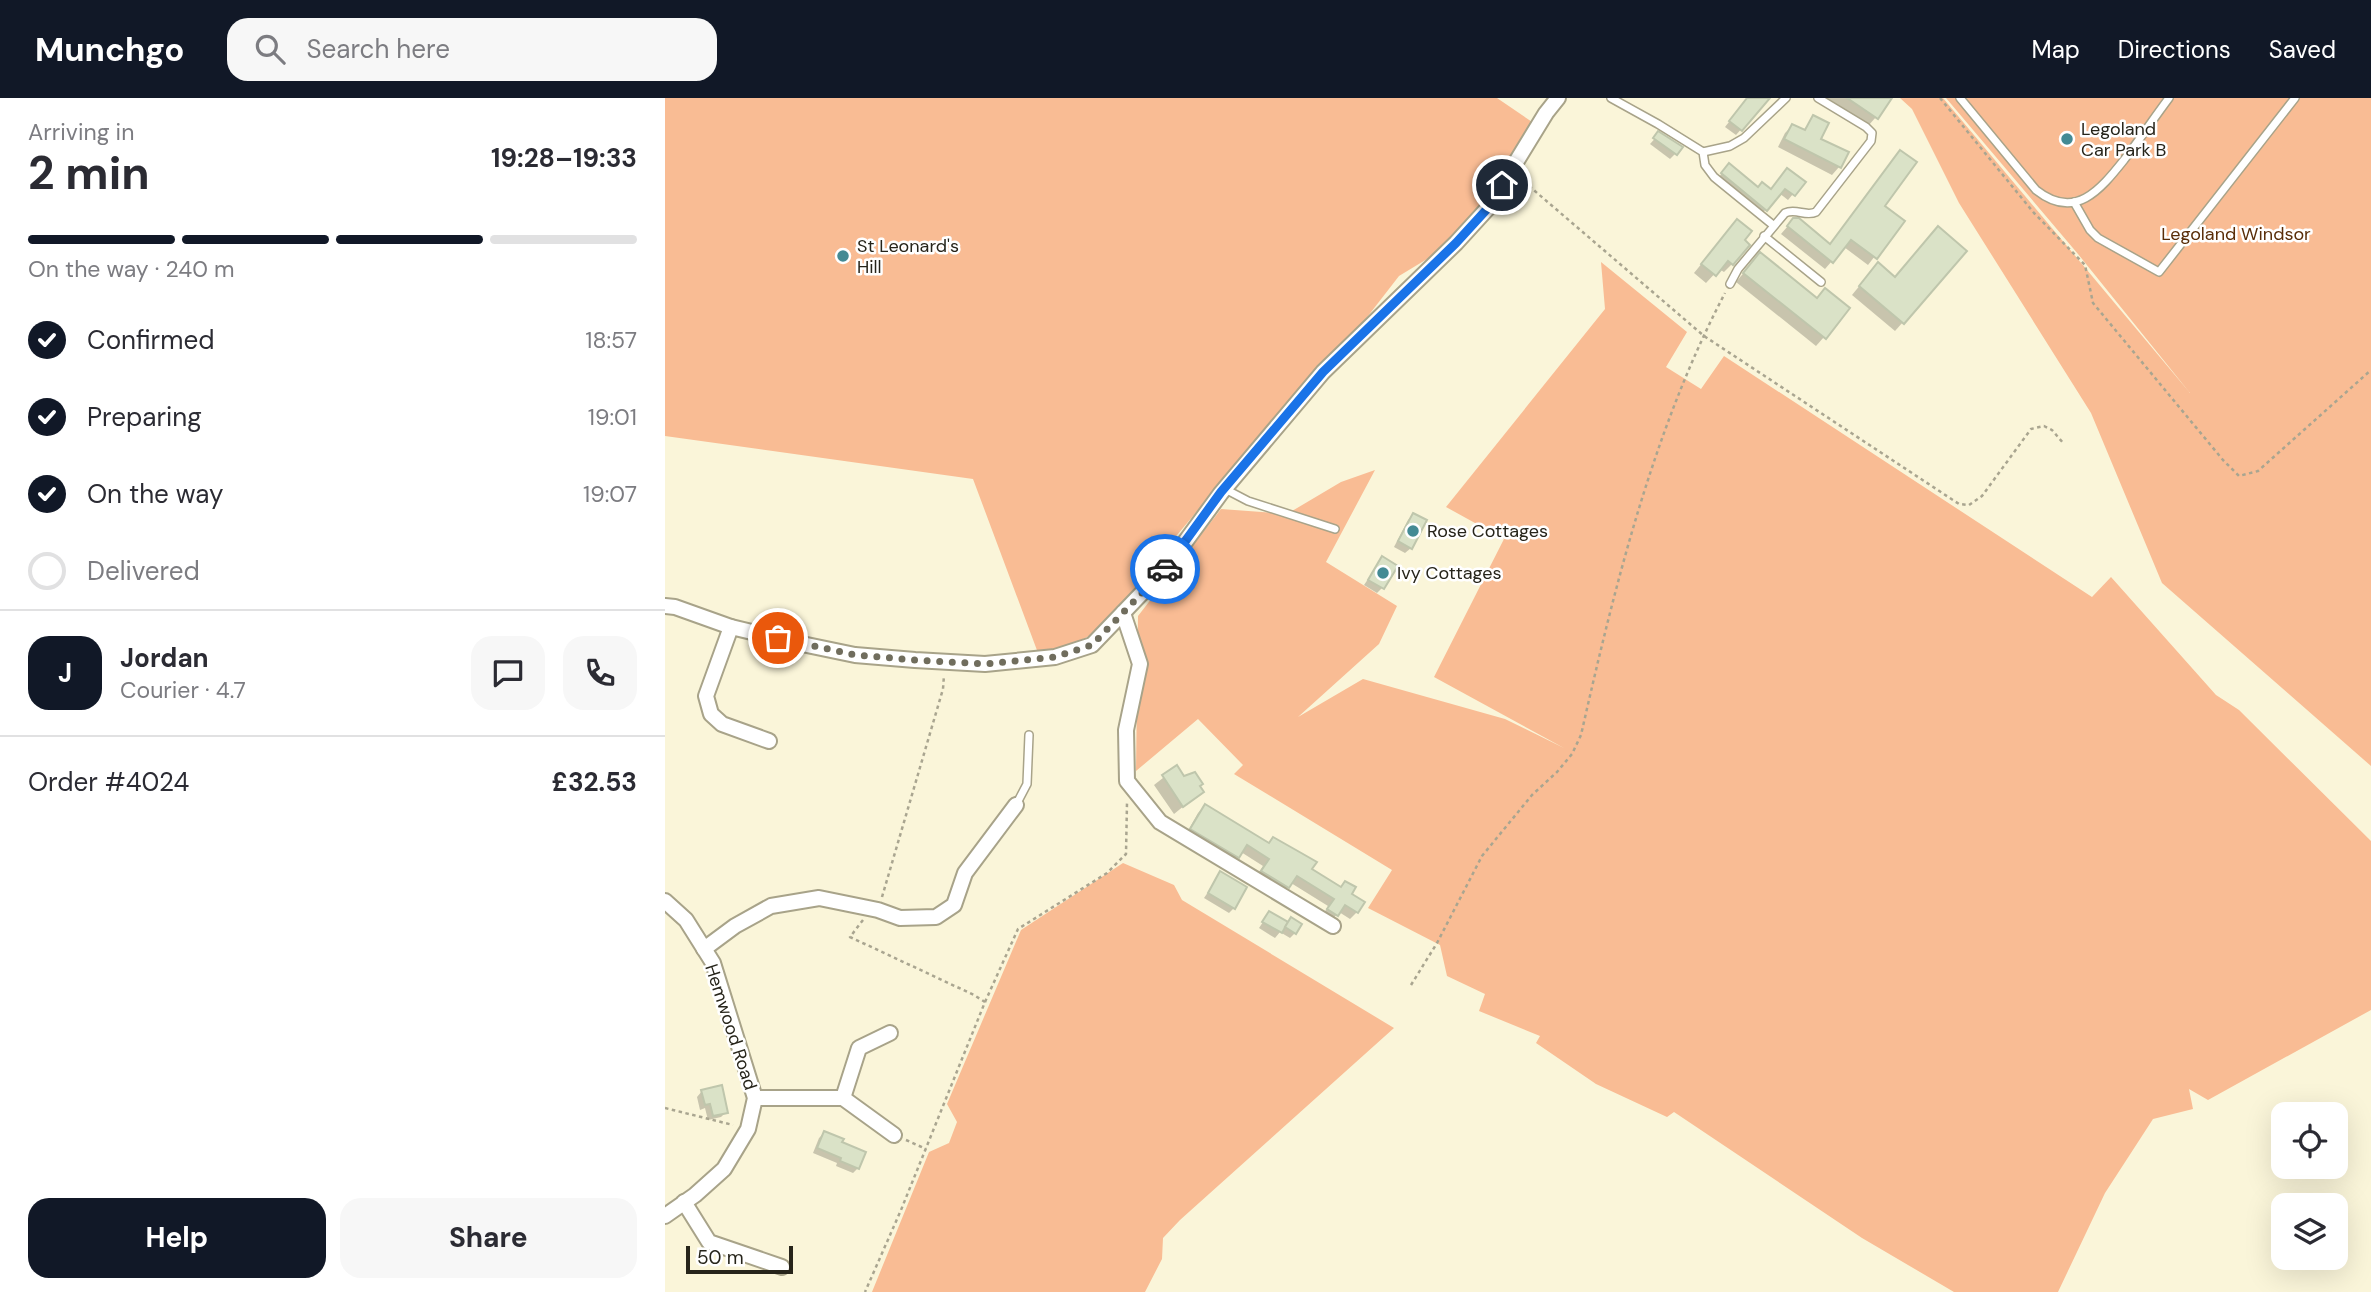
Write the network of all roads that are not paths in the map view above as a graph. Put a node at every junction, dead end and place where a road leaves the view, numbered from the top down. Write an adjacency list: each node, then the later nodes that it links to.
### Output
1 (1558, 98): 14 (street)
2 (1611, 98): 8 (lane)
3 (1786, 98): 8 (lane)
4 (1818, 98): 10 (lane)
5 (1960, 98): 9 (lane)
6 (2169, 98): 9 (lane)
7 (2295, 98): 9 (lane)
8 (1703, 152): 10 (lane)
9 (2074, 202)
10 (1773, 225): 11 (lane)
11 (1764, 236): 12 (lane); 13 (lane)
12 (1821, 282)
13 (1730, 284)
14 (1224, 489): 15 (lane); 17 (street)
15 (1335, 529)
16 (665, 606): 18 (street)
17 (1123, 613): 18 (street); 23 (street)
18 (731, 627): 20 (street)
19 (1029, 735): 21 (lane)
20 (769, 741)
21 (1016, 805): 24 (street)
22 (665, 901): 24 (street, Hemwood Road)
23 (1333, 926)
24 (704, 949): 26 (street, Hemwood Road)
25 (890, 1033): 27 (street)
26 (755, 1098): 27 (street); 29 (street, Hemwood Road)
27 (843, 1098): 28 (street)
28 (894, 1135)
29 (684, 1202): 30 (street, Hemwood Road); 31 (street)
30 (665, 1216)
31 (782, 1267)

